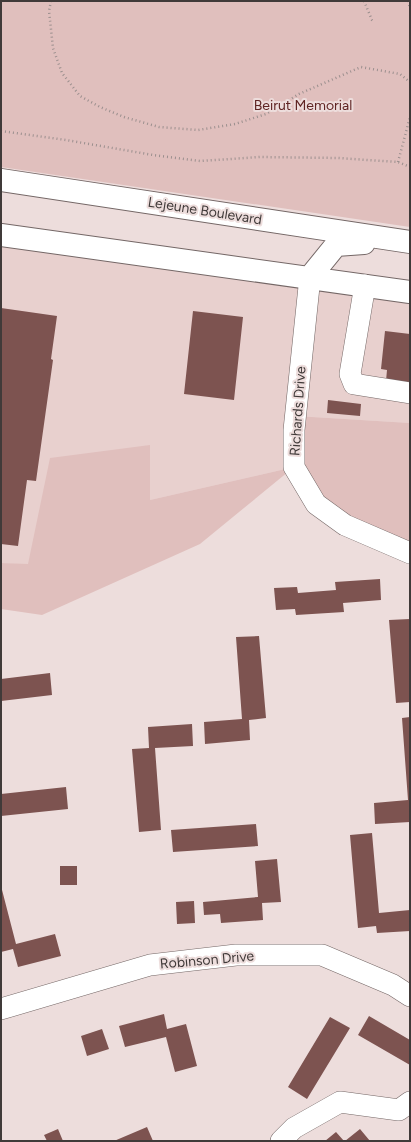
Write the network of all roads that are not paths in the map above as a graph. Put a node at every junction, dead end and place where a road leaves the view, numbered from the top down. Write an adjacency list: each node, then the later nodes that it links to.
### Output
1 (1, 180): 3 (main road, Lejeune Boulevard)
2 (1, 235): 4 (main road)
3 (405, 242): 4 (main road)
4 (310, 277): 5 (main road); 8 (street, Richards Drive)
5 (365, 285): 6 (main road); 7 (street)
6 (410, 292)
7 (410, 393)
8 (410, 553)
9 (410, 996): 10 (street, Robinson Drive)
10 (1, 1010)
11 (410, 1102): 12 (street)
12 (281, 1141)

